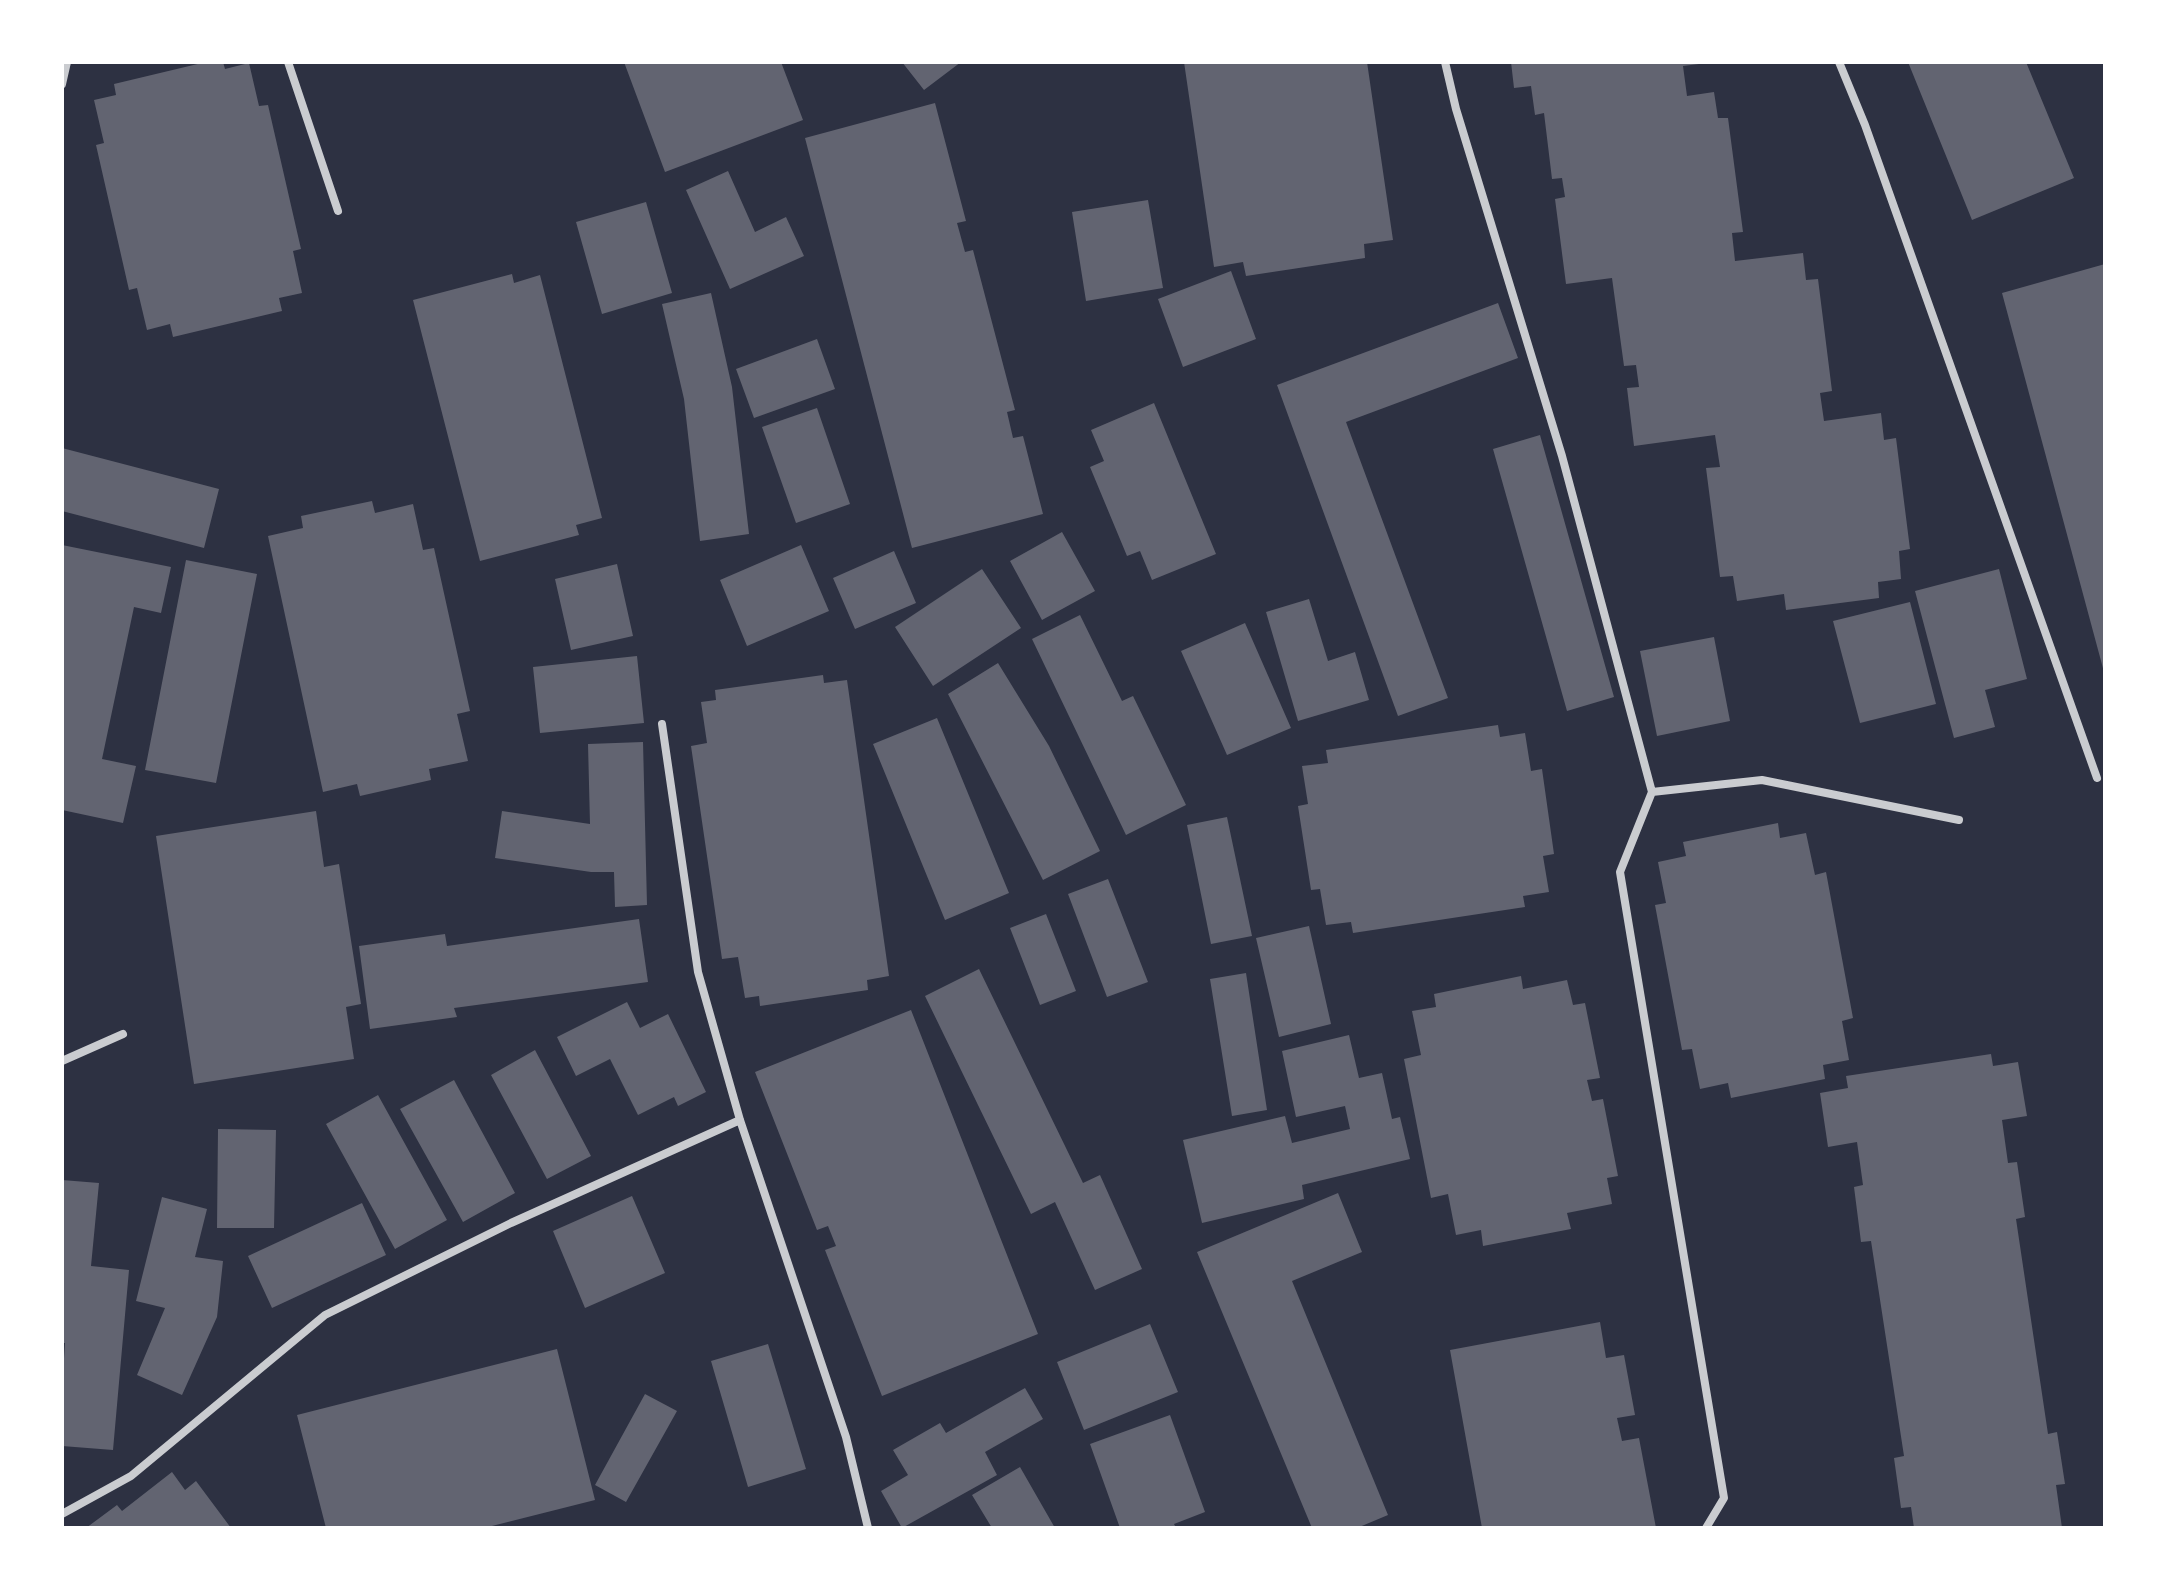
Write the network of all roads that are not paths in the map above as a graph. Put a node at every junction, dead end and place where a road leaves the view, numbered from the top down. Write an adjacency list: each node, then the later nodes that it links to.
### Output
1 (67, 62): 5 (street)
2 (288, 62): 6 (street)
3 (1445, 62): 9 (street)
4 (1839, 62): 8 (street)
5 (62, 84)
6 (338, 211)
7 (662, 724): 13 (street)
8 (2097, 778)
9 (1652, 792): 10 (street); 16 (street)
10 (1959, 820)
11 (123, 1034): 12 (street)
12 (62, 1061)
13 (740, 1120): 14 (street); 15 (street)
14 (62, 1514)
15 (868, 1528)
16 (1706, 1528)

